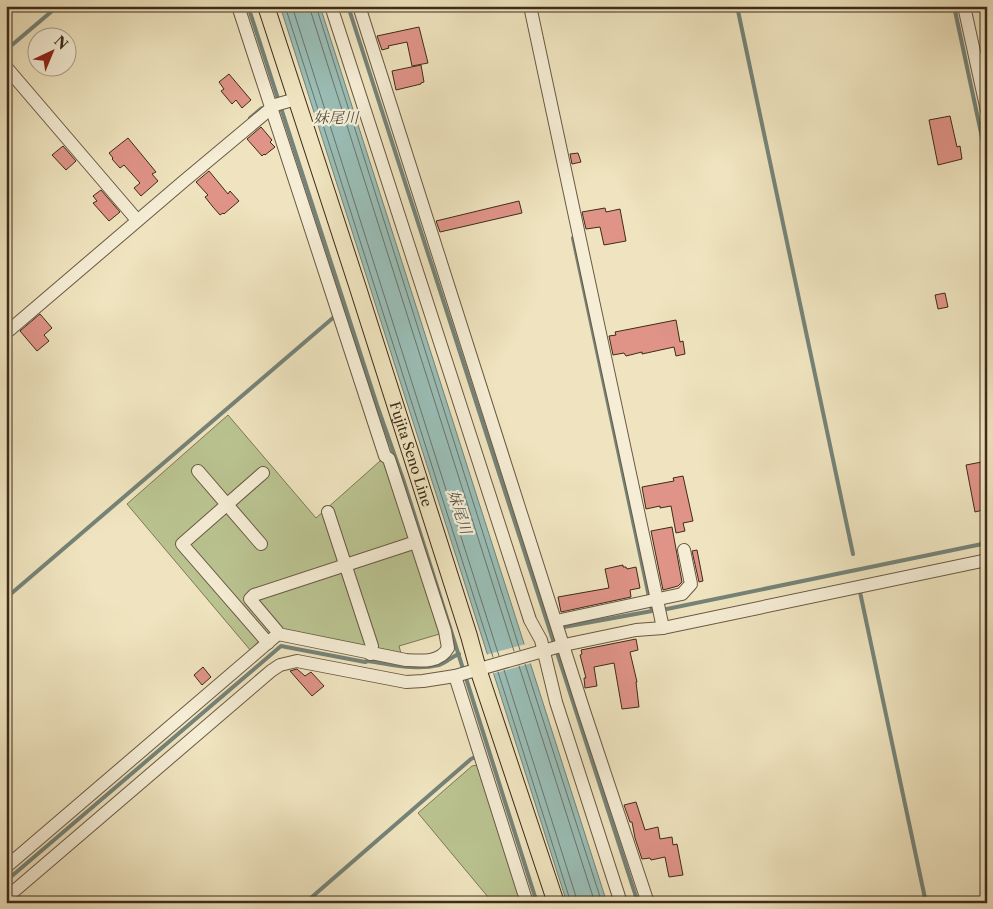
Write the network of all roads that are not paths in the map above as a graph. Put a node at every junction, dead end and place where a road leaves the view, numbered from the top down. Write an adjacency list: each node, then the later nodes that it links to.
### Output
1 (238, 6): 8 (street)
2 (266, 6): 8 (main road, Fujita Seno Line)
3 (331, 6): 25 (street)
4 (359, 6): 22 (street)
5 (530, 6): 21 (street)
6 (964, 6): 9 (street)
7 (6, 67): 10 (street)
8 (282, 104): 10 (street); 16 (street); 28 (main road, Fujita Seno Line)
9 (987, 111)
10 (137, 220): 11 (street)
11 (6, 333)
12 (198, 471): 14 (street)
13 (263, 473): 14 (street)
14 (227, 504): 17 (street); 24 (street)
15 (328, 512): 20 (street)
16 (416, 542): 20 (street); 27 (street)
17 (261, 544)
18 (684, 550): 21 (street)
19 (987, 560): 21 (street)
20 (345, 564): 23 (street); 26 (street)
21 (656, 609): 22 (street); 25 (street)
22 (556, 621): 25 (street)
23 (278, 634): 24 (street); 26 (street)
24 (268, 643): 29 (street)
25 (551, 648): 28 (street); 34 (street); 35 (street)
26 (370, 654): 27 (street)
27 (385, 665): 28 (street); 29 (street)
28 (470, 672): 32 (street); 33 (main road, Fujita Seno Line)
29 (168, 743): 30 (street); 31 (street)
30 (6, 867)
31 (6, 898)
32 (527, 903)
33 (556, 903)
34 (621, 903)
35 (648, 903)

